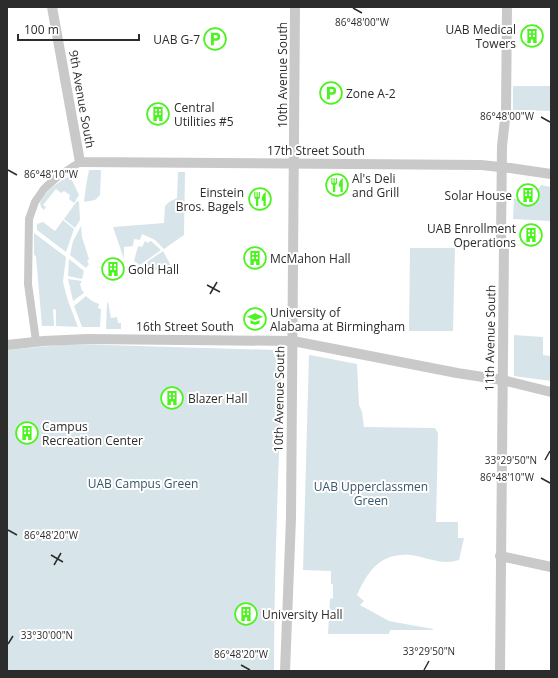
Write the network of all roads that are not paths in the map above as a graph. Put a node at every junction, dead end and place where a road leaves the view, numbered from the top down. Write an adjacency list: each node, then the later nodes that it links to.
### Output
1 (52, 7): 4 (street, 9th Avenue South)
2 (295, 7): 5 (street, 10th Avenue South)
3 (507, 7): 6 (street, 11th Avenue South)
4 (80, 162): 5 (street, 17th Street South); 9 (street, 9th Avenue South)
5 (295, 163): 6 (street, 17th Street South); 8 (street, 10th Avenue South)
6 (502, 167): 7 (street, 17th Street South); 11 (street, 11th Avenue South)
7 (551, 174)
8 (293, 340): 9 (street, 16th Street South); 11 (street, 16th Street South); 15 (street, 10th Avenue South)
9 (36, 341): 10 (street, 16th Street South)
10 (7, 345)
11 (502, 380): 12 (street, 16th Street South); 13 (street, 11th Avenue South)
12 (551, 392)
13 (500, 556): 14 (street); 16 (street, 11th Avenue South)
14 (551, 567)
15 (285, 671)
16 (500, 671)

